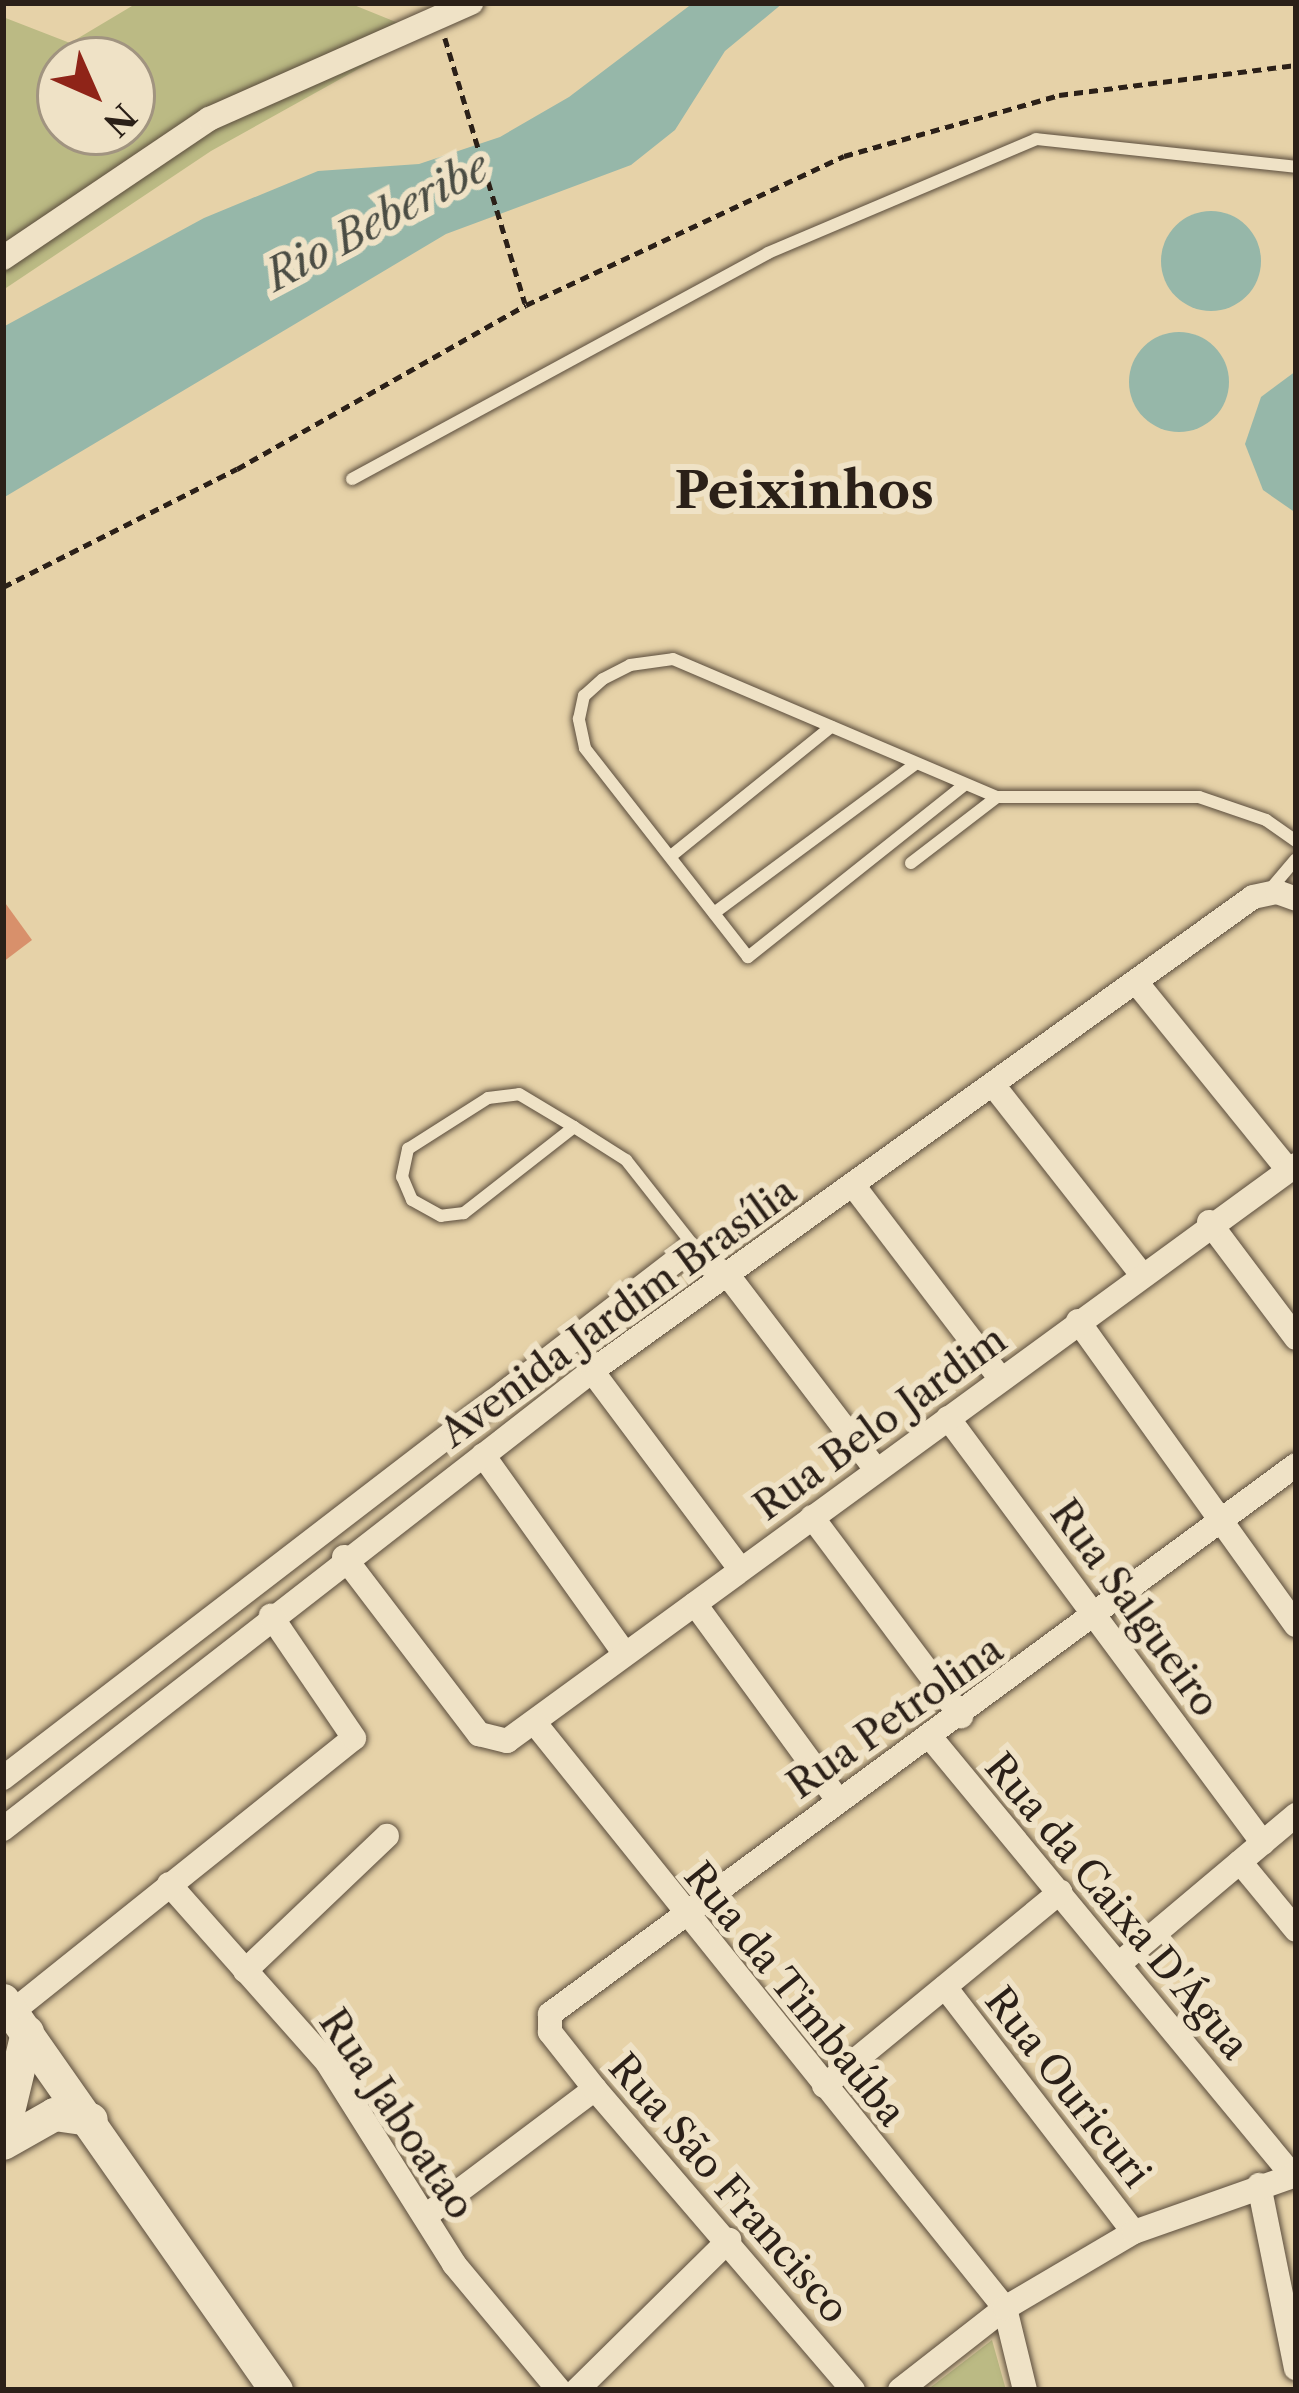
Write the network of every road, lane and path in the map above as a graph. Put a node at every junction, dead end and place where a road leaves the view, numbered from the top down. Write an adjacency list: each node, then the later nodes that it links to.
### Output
1 (471, 3): 2 (street)
2 (437, 9): 5 (street); 6 (path)
3 (1296, 64): 6 (path)
4 (1296, 167): 7 (lane)
5 (3, 258)
6 (526, 305): 8 (path)
7 (352, 479)
8 (3, 586)
9 (831, 727): 10 (lane); 14 (lane); 14 (lane)
10 (915, 764): 11 (lane); 19 (lane)
11 (963, 786): 12 (lane); 19 (lane)
12 (997, 797): 13 (lane); 16 (lane)
13 (1296, 842)
14 (670, 856): 19 (lane)
15 (1296, 859): 17 (lane)
16 (911, 863)
17 (1267, 893): 18 (street); 20 (street, Avenida Jardim Brasília)
18 (1296, 899)
19 (714, 913)
20 (1136, 982): 21 (street, Avenida Jardim Brasília); 23 (street)
21 (994, 1086): 24 (street, Avenida Jardim Brasília); 28 (street)
22 (574, 1127): 22 (lane); 26 (lane)
23 (1292, 1167): 25 (street, Rua Belo Jardim)
24 (853, 1185): 27 (street, Avenida Jardim Brasília); 32 (street)
25 (1209, 1222): 28 (street, Rua Belo Jardim); 30 (street)
26 (700, 1255): 27 (street); 49 (street, Avenida Jardim Brasília)
27 (727, 1274): 31 (street, Avenida Jardim Brasília); 36 (street)
28 (1142, 1275): 29 (street, Rua Belo Jardim)
29 (1078, 1322): 32 (street, Rua Belo Jardim); 38 (street)
30 (1296, 1338)
31 (592, 1371): 34 (street, Avenida Jardim Brasília); 40 (street)
32 (1001, 1378): 33 (street, Rua Belo Jardim)
33 (948, 1418): 36 (street, Rua Belo Jardim); 43 (street, Rua Salgueiro)
34 (483, 1455): 39 (street, Avenida Jardim Brasília); 45 (street)
35 (1296, 1465): 38 (street, Rua Petrolina)
36 (874, 1467): 37 (street, Rua Belo Jardim)
37 (812, 1517): 40 (street, Rua Belo Jardim); 46 (street, Rua da Caixa D'Água)
38 (1217, 1523): 43 (street, Rua Petrolina); 44 (street)
39 (344, 1557): 42 (street, Avenida Jardim Brasília); 47 (street, Rua Belo Jardim)
40 (740, 1569): 41 (street, Rua Belo Jardim)
41 (695, 1604): 45 (street, Rua Belo Jardim); 50 (street)
42 (271, 1616): 52 (street, Avenida Jardim Brasília); 56 (street)
43 (1098, 1616): 46 (street, Rua Petrolina); 54 (street, Rua Salgueiro)
44 (1296, 1625)
45 (623, 1651): 47 (street, Rua Belo Jardim)
46 (961, 1716): 48 (street, Rua Petrolina)
47 (534, 1722): 58 (street, Rua da Timbaúba)
48 (931, 1738): 50 (street, Rua Petrolina); 57 (street, Rua da Caixa D'Água)
49 (3, 1778)
50 (838, 1800): 58 (street, Rua Petrolina)
51 (1296, 1815): 54 (street)
52 (3, 1828)
53 (387, 1835): 61 (street)
54 (1263, 1843): 55 (street)
55 (1240, 1862): 59 (street); 60 (street)
56 (169, 1883): 61 (street, Rua Jaboatao); 63 (street)
57 (1060, 1892): 60 (street, Rua da Caixa D'Água); 62 (street)
58 (680, 1913): 64 (street, Rua Petrolina); 65 (street, Rua da Timbaúba)
59 (1296, 1930)
60 (1120, 1963): 70 (street, Rua da Caixa D'Água)
61 (245, 1971): 72 (street, Rua Jaboatao)
62 (945, 1987): 65 (street); 73 (street, Rua Ouricuri)
63 (14, 2014): 67 (main road); 68 (main road)
64 (550, 2032): 66 (street, Rua São Francisco)
65 (824, 2086): 75 (street, Rua da Timbaúba)
66 (595, 2090): 72 (street); 74 (street, Rua São Francisco)
67 (91, 2120): 69 (main road); 77 (main road)
68 (3, 2132)
69 (3, 2143)
70 (1294, 2175): 71 (street)
71 (1259, 2185): 73 (street); 76 (street)
72 (427, 2215): 78 (street, Rua Jaboatao)
73 (1134, 2232): 75 (street)
74 (729, 2240): 79 (street); 80 (street, Rua São Francisco)
75 (1005, 2308): 81 (street); 82 (street)
76 (1296, 2368)
77 (276, 2390)
78 (560, 2390)
79 (577, 2390)
80 (853, 2390)
81 (900, 2390)
82 (1025, 2390)

